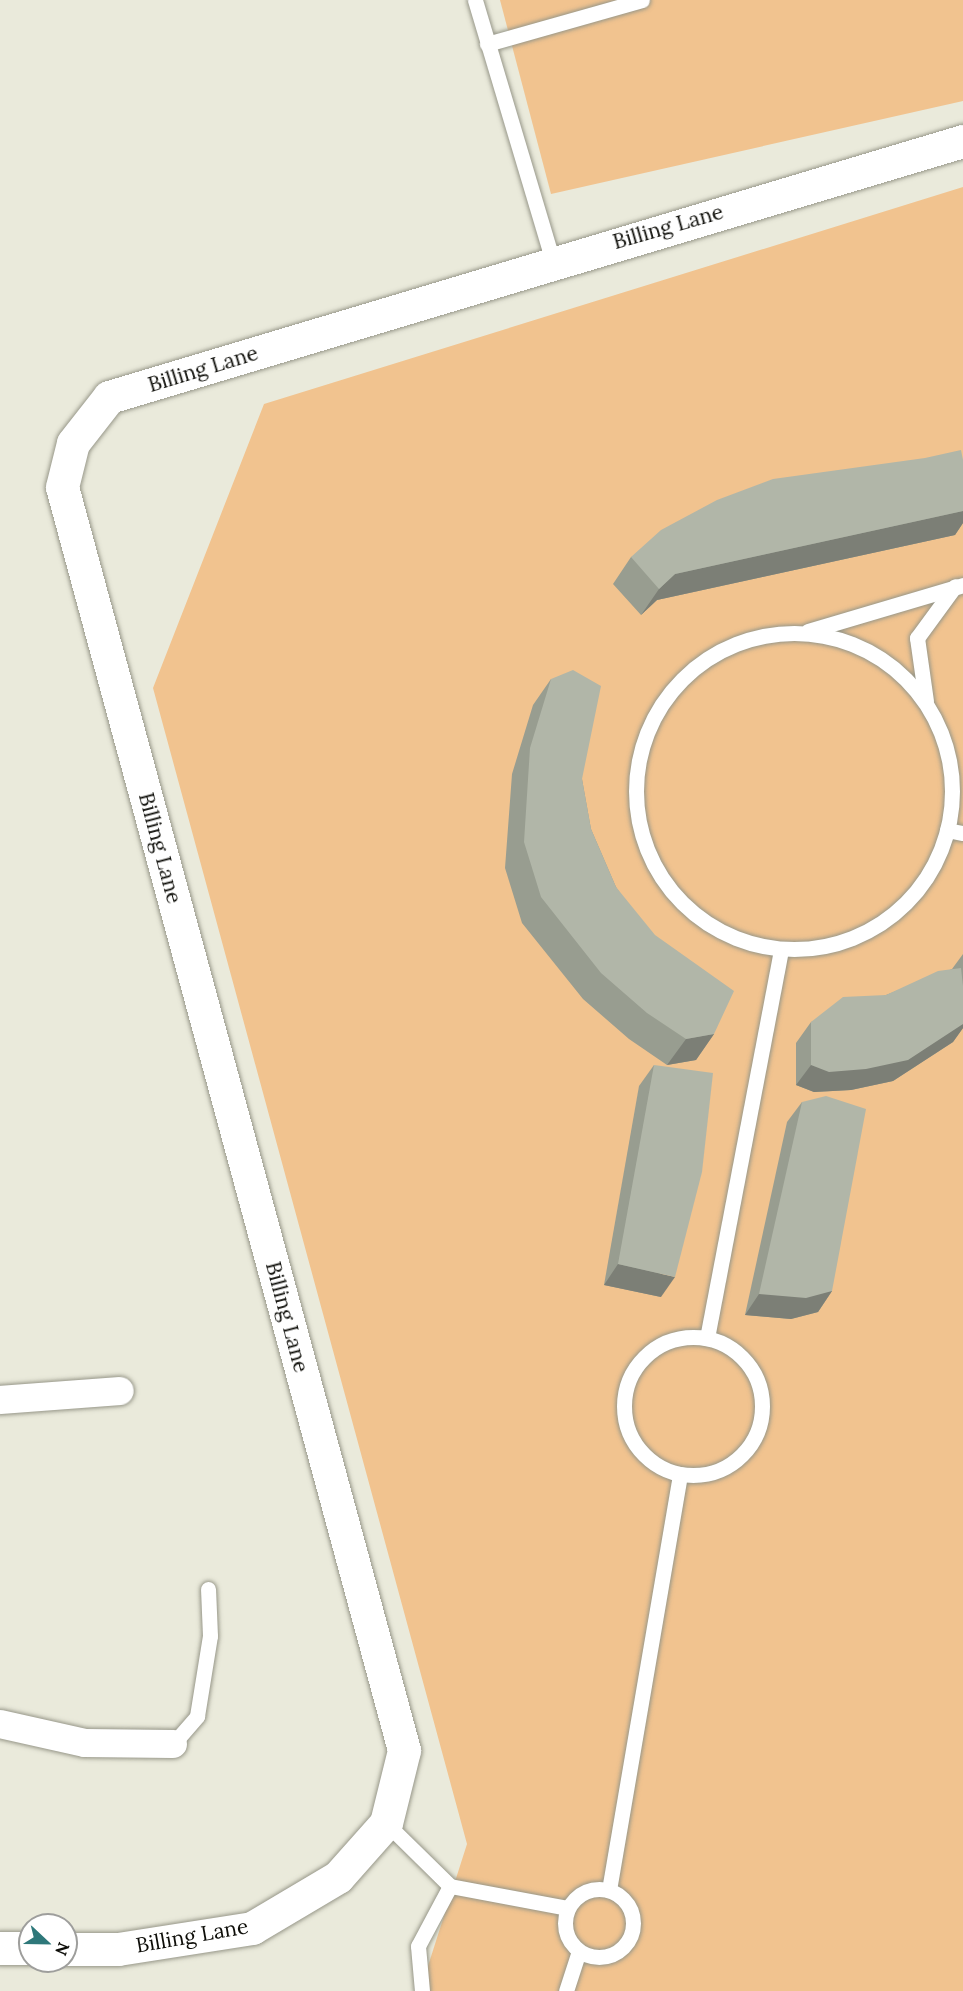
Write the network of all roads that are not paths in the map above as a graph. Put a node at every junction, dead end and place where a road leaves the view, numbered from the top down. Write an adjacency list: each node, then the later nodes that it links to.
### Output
1 (475, 0): 3 (lane)
2 (642, 0): 3 (lane)
3 (487, 44): 5 (lane)
4 (963, 141): 5 (street, Billing Lane)
5 (553, 261): 19 (street, Billing Lane)
6 (959, 585): 7 (lane); 8 (lane)
7 (805, 632): 8 (lane); 11 (lane)
8 (926, 701): 9 (lane)
9 (947, 830): 10 (lane); 11 (lane)
10 (963, 833)
11 (781, 950): 12 (lane)
12 (707, 1338): 15 (lane); 15 (lane)
13 (120, 1391): 14 (street)
14 (0, 1401)
15 (680, 1474): 21 (lane)
16 (208, 1589): 18 (lane)
17 (0, 1724): 18 (street)
18 (173, 1744)
19 (386, 1823): 20 (lane); 25 (street, Billing Lane)
20 (450, 1886): 22 (lane); 27 (lane)
21 (609, 1890): 22 (lane); 26 (lane)
22 (567, 1908): 26 (lane)
23 (0, 1948): 24 (street)
24 (18, 1948)
25 (78, 1949)
26 (579, 1951): 28 (lane)
27 (422, 1991)
28 (566, 1991)

